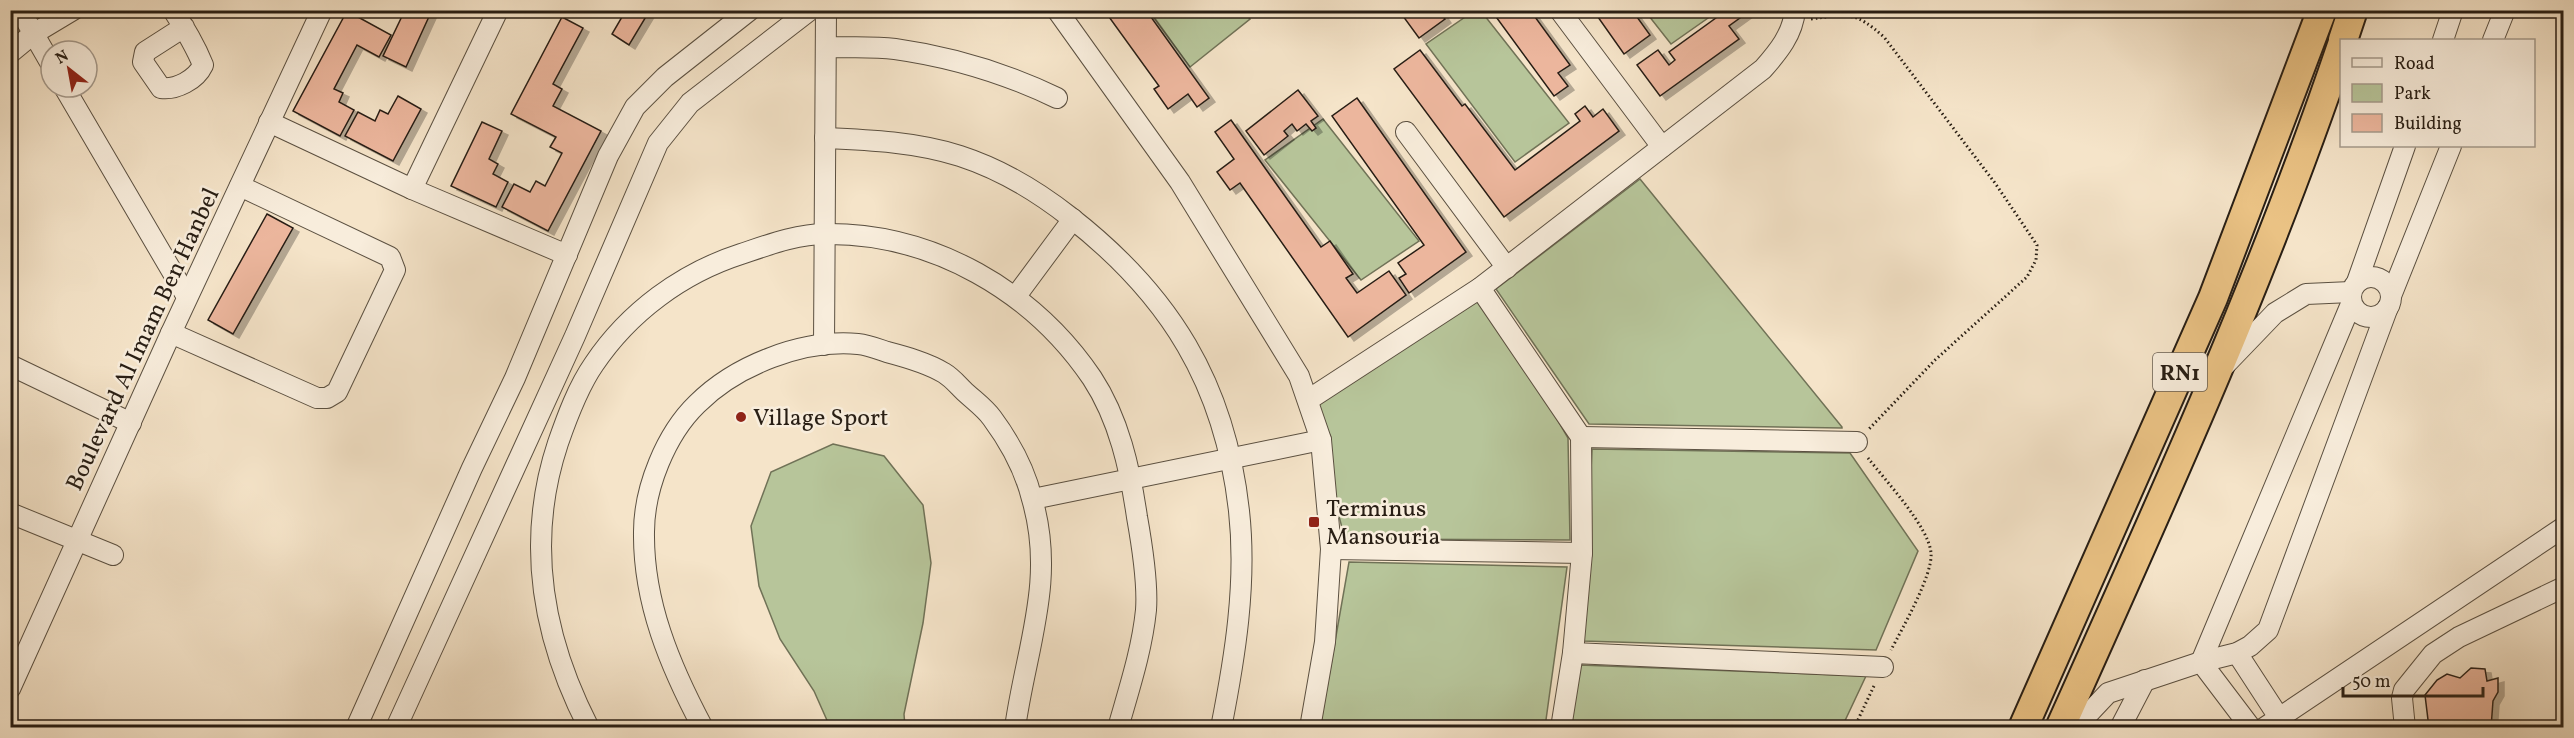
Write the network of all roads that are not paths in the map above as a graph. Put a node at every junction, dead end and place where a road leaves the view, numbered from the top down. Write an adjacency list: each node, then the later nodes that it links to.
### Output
1 (20, 10): 15 (street)
2 (73, 10): 15 (street)
3 (322, 10): 25 (street, Boulevard Al Imam Ben Hanbel)
4 (498, 10): 32 (street)
5 (750, 10): 35 (street)
6 (810, 10): 69 (street)
7 (826, 10): 20 (street)
8 (1057, 10): 46 (street)
9 (2322, 10): 77 (highway, RN1)
10 (2353, 10): 16 (highway)
11 (2453, 10): 17 (street)
12 (2505, 10): 18 (street)
13 (1561, 12): 28 (street)
14 (1794, 16): 28 (street)
15 (33, 34): 19 (street); 22 (street)
16 (2343, 39)
17 (2443, 39)
18 (2493, 39)
19 (39, 44)
20 (826, 47): 23 (street); 27 (street)
21 (2340, 51): 45 (highway, RN1)
22 (10, 53)
23 (1057, 98)
24 (71, 99): 40 (street)
25 (269, 122): 31 (street, Boulevard Al Imam Ben Hanbel); 32 (street)
26 (1406, 132): 36 (street)
27 (825, 138): 33 (street); 34 (street)
28 (1662, 147): 36 (street)
29 (2405, 147): 38 (street)
30 (2451, 147): 41 (street)
31 (240, 186): 40 (street, Boulevard Al Imam Ben Hanbel); 42 (street)
32 (412, 189): 35 (street)
33 (1073, 219): 39 (street); 51 (street)
34 (824, 234): 39 (street); 43 (street); 70 (street)
35 (567, 255): 68 (street)
36 (1507, 268): 37 (street)
37 (1480, 288): 46 (street); 48 (street)
38 (2353, 293): 41 (street); 41 (street); 45 (street); 63 (street)
39 (1016, 296): 52 (street)
40 (187, 297): 42 (street, Boulevard Al Imam Ben Hanbel)
41 (2390, 302): 62 (street)
42 (171, 333): 47 (street, Boulevard Al Imam Ben Hanbel)
43 (824, 345): 53 (street); 71 (street)
44 (10, 365): 47 (street)
45 (2214, 378): 78 (highway, RN1)
46 (1308, 400): 49 (street)
47 (131, 423): 56 (street, Boulevard Al Imam Ben Hanbel)
48 (1581, 437): 50 (street); 58 (street)
49 (1321, 440): 51 (street); 57 (street)
50 (1857, 442)
51 (1230, 460): 52 (street); 74 (street)
52 (1131, 479): 53 (street); 73 (street)
53 (1032, 499): 72 (street)
54 (10, 513): 56 (street)
55 (2564, 527): 67 (street)
56 (78, 541): 59 (street); 66 (street, Boulevard Al Imam Ben Hanbel)
57 (1331, 549): 58 (street); 75 (street)
58 (1582, 553): 61 (street)
59 (113, 555)
60 (2564, 587): 82 (street)
61 (1573, 653): 64 (street); 76 (street)
62 (2237, 653): 63 (street); 67 (street)
63 (2201, 662): 65 (street); 81 (street)
64 (1883, 667)
65 (2145, 680): 79 (street); 80 (street)
66 (10, 689)
67 (2271, 722)
68 (356, 728)
69 (396, 728)
70 (589, 728)
71 (703, 728)
72 (1016, 728)
73 (1118, 728)
74 (1221, 728)
75 (1310, 728)
76 (1561, 728)
77 (2023, 728)
78 (2060, 728)
79 (2075, 728)
80 (2120, 728)
81 (2251, 728)
82 (2405, 728)

